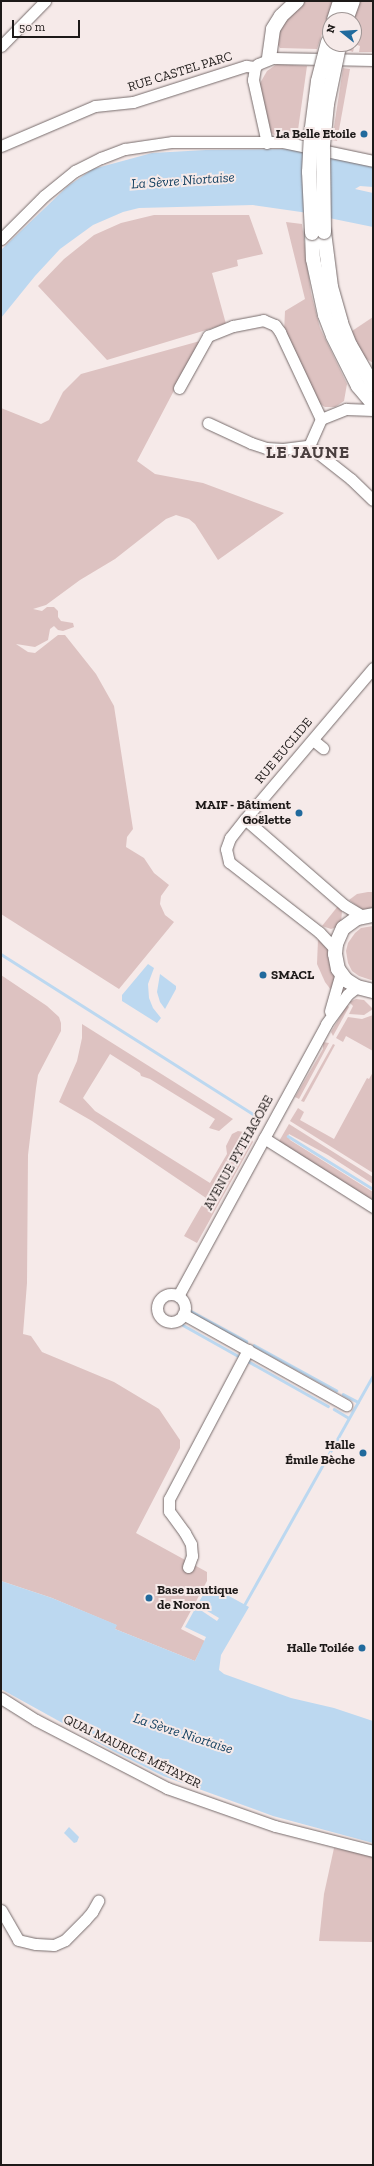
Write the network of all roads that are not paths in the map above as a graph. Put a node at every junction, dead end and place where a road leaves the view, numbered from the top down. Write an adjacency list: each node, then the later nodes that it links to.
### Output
1 (45, 1): 7 (street)
2 (297, 1): 9 (main road)
3 (340, 1): 5 (main road)
4 (353, 1): 6 (main road)
5 (337, 12)
6 (349, 12)
7 (1, 46)
8 (333, 52): 15 (main road, bridge)
9 (269, 58): 10 (street); 11 (street)
10 (373, 60)
11 (255, 67): 12 (street); 13 (street, RUE CASTEL PARC)
12 (267, 143): 14 (street); 16 (street)
13 (1, 146)
14 (373, 161)
15 (318, 233): 17 (main road); 19 (main road)
16 (1, 238)
17 (372, 383)
18 (179, 388): 21 (street)
19 (373, 404)
20 (373, 410): 21 (street)
21 (321, 419): 23 (street)
22 (208, 423): 23 (street)
23 (309, 446): 24 (street)
24 (373, 500)
25 (373, 668): 26 (street, RUE EUCLIDE)
26 (312, 740): 27 (street); 28 (street, RUE EUCLIDE)
27 (323, 748)
28 (245, 819): 29 (street); 30 (street, RUE EUCLIDE)
29 (368, 915): 30 (main road)
30 (335, 949): 31 (main road)
31 (341, 973): 32 (main road); 34 (street, AVENUE PYTHAGORE)
32 (364, 989): 33 (main road); 34 (street, AVENUE PYTHAGORE)
33 (373, 1002)
34 (326, 1024): 35 (street, AVENUE PYTHAGORE)
35 (264, 1138): 36 (street); 37 (street, AVENUE PYTHAGORE)
36 (373, 1207)
37 (178, 1296): 38 (street); 38 (street)
38 (183, 1314): 39 (street)
39 (248, 1350): 40 (street); 41 (street)
40 (346, 1405)
41 (188, 1567)
42 (1, 1698): 43 (street, QUAI MAURICE MÉTAYER)
43 (373, 1851)
44 (98, 1901): 45 (street)
45 (1, 1910)

